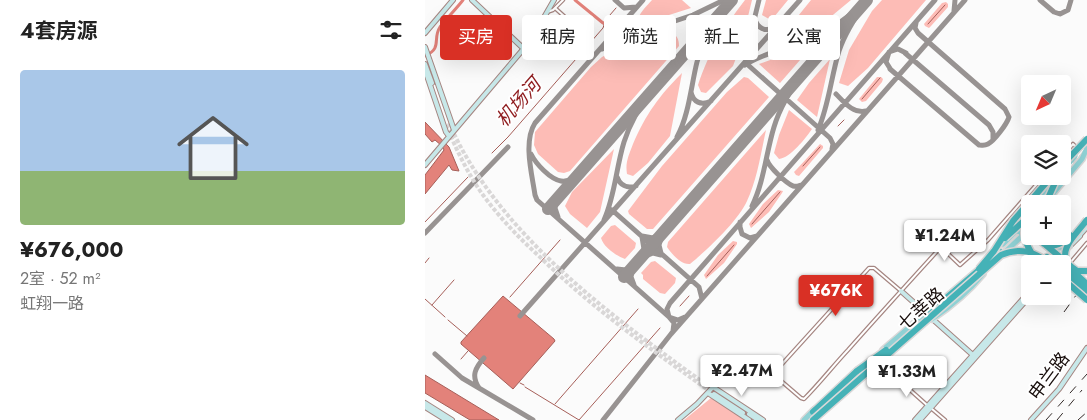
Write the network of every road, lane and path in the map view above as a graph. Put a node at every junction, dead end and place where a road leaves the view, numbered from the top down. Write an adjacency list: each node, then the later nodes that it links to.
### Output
1 (453, 0): 10 (main road)
2 (472, 0): 11 (main road)
3 (553, 0): 6 (main road)
4 (563, 0): 5 (street)
5 (555, 8): 6 (street); 9 (street)
6 (547, 12): 7 (main road); 8 (main road)
7 (545, 15)
8 (546, 15)
9 (563, 15)
10 (425, 33)
11 (522, 48)
12 (522, 50): 16 (main road)
13 (426, 51): 14 (main road)
14 (427, 66): 15 (main road); 16 (main road); 17 (main road)
15 (447, 124)
16 (454, 129): 17 (main road)
17 (447, 138): 20 (main road)
18 (1087, 141): 19 (highway, bridge); 19 (main road)
19 (1080, 152): 21 (main road)
20 (425, 163)
21 (1071, 165)
22 (1037, 185): 57 (street)
23 (1044, 185): 43 (highway, bridge)
24 (1049, 185): 27 (main road)
25 (1056, 185): 29 (main road)
26 (1057, 185): 28 (main road)
27 (1041, 195)
28 (1048, 195)
29 (1048, 195)
30 (1021, 217): 37 (main road, 七莘路)
31 (1087, 218): 34 (highway, bridge); 56 (highway, bridge)
32 (1021, 223): 43 (highway, bridge)
33 (1087, 227): 35 (main road)
34 (1071, 234)
35 (1080, 236): 38 (main road); 48 (main road)
36 (1087, 243): 50 (street)
37 (1003, 244): 49 (main road, 七莘路); 61 (main road, 七莘路)
38 (1071, 244)
39 (1048, 245): 52 (highway, bridge)
40 (1051, 245): 41 (main road)
41 (1070, 245): 44 (main road)
42 (1028, 247): 45 (highway, bridge)
43 (994, 250): 53 (highway, bridge)
44 (1038, 254): 49 (main road)
45 (1035, 255)
46 (1038, 255): 63 (highway, bridge)
47 (1039, 255): 53 (highway, bridge)
48 (1064, 255)
49 (1000, 257): 51 (main road, 七莘路)
50 (1071, 262)
51 (986, 269): 62 (main road, 七莘路); 63 (highway, bridge)
52 (1087, 271)
53 (977, 272): 61 (highway, bridge)
54 (1071, 278): 56 (highway, bridge)
55 (1071, 287): 58 (highway, bridge)
56 (1087, 291)
57 (901, 292): 57 (street); 61 (main road)
58 (1087, 300)
59 (1021, 302): 66 (main road)
60 (1022, 305): 66 (main road)
61 (928, 312): 62 (main road); 65 (highway); 67 (main road, 七莘路)
62 (931, 319): 66 (main road); 68 (main road, 七莘路)
63 (916, 330): 75 (highway, bridge)
64 (1087, 348): 87 (main road, 申兰路)
65 (886, 350): 75 (highway, bridge); 75 (highway, bridge)
66 (975, 356): 73 (main road)
67 (875, 358): 68 (main road); 75 (main road, 七莘路)
68 (880, 363): 73 (street); 75 (main road, 七莘路)
69 (714, 390): 70 (main road); 74 (main road); 80 (main road); 81 (main road)
70 (708, 393): 78 (main road); 79 (main road)
71 (425, 403): 77 (main road)
72 (425, 407): 76 (main road)
73 (929, 407): 84 (main road); 85 (main road); 86 (street)
74 (751, 412): 81 (main road); 82 (main road)
75 (813, 418): 83 (main road, 七莘路)
76 (446, 420)
77 (453, 420)
78 (678, 420)
79 (749, 420)
80 (753, 420)
81 (758, 420)
82 (763, 420)
83 (804, 420)
84 (915, 420)
85 (920, 420)
86 (945, 420)
87 (1031, 420)

